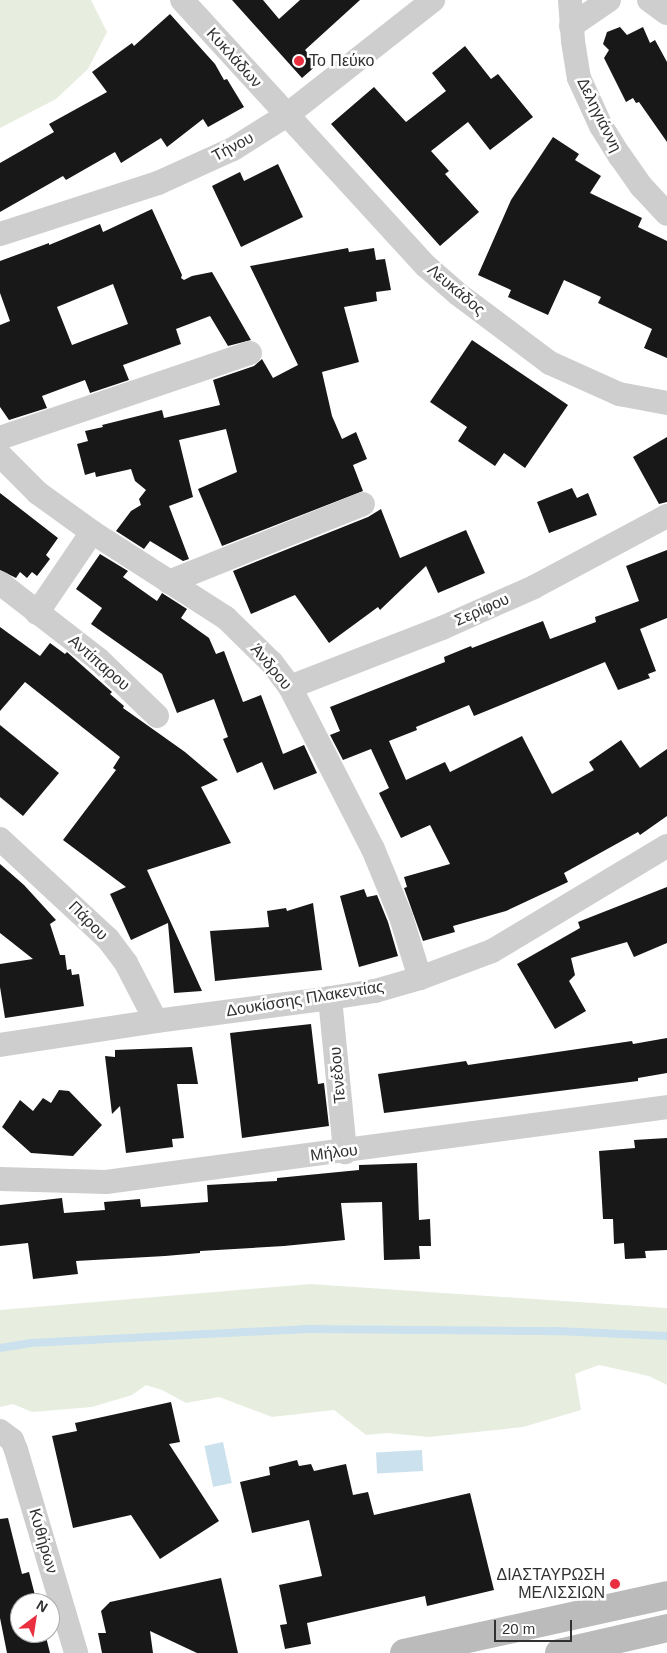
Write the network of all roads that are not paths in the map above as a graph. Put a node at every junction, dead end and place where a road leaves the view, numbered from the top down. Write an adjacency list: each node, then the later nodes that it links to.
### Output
1 (182, 0): 8 (street, Κυκλάδων)
2 (433, 0): 8 (street, Τήνου)
3 (570, 0): 7 (street, Δεληγιάννη)
4 (609, 0): 7 (street)
5 (649, 0): 6 (street)
6 (667, 12)
7 (571, 26): 9 (street, Δεληγιάννη)
8 (287, 115): 10 (street, Τήνου); 12 (street, Λευκάδος)
9 (667, 214)
10 (0, 234)
11 (250, 352): 13 (street)
12 (667, 403)
13 (0, 438)
14 (0, 455): 17 (street, Άνδρου)
15 (363, 504): 18 (street)
16 (667, 516): 21 (street, Σερίφου)
17 (92, 532): 18 (street, Άνδρου); 20 (street)
18 (169, 582): 21 (street, Άνδρου)
19 (0, 583): 20 (street, Αντίπαρου)
20 (37, 613): 22 (street, Αντίπαρου)
21 (290, 687): 25 (street, Άνδρου)
22 (157, 716)
23 (0, 839): 27 (street, Πάρου)
24 (667, 846): 25 (street, Δουκίσσης Πλακεντίας)
25 (420, 978): 26 (street, Δουκίσσης Πλακεντίας)
26 (330, 998): 27 (street, Δουκίσσης Πλακεντίας); 30 (street, Τενέδου)
27 (156, 1021): 28 (street, Δουκίσσης Πλακεντίας)
28 (0, 1045)
29 (667, 1107): 30 (street, Μήλου)
30 (345, 1152): 31 (street, Μήλου)
31 (0, 1179)
32 (2, 1432): 35 (street, Κυθήρων)
33 (667, 1595): 36 (main road)
34 (667, 1628): 37 (main road)
35 (76, 1653)
36 (404, 1653)
37 (559, 1653)

